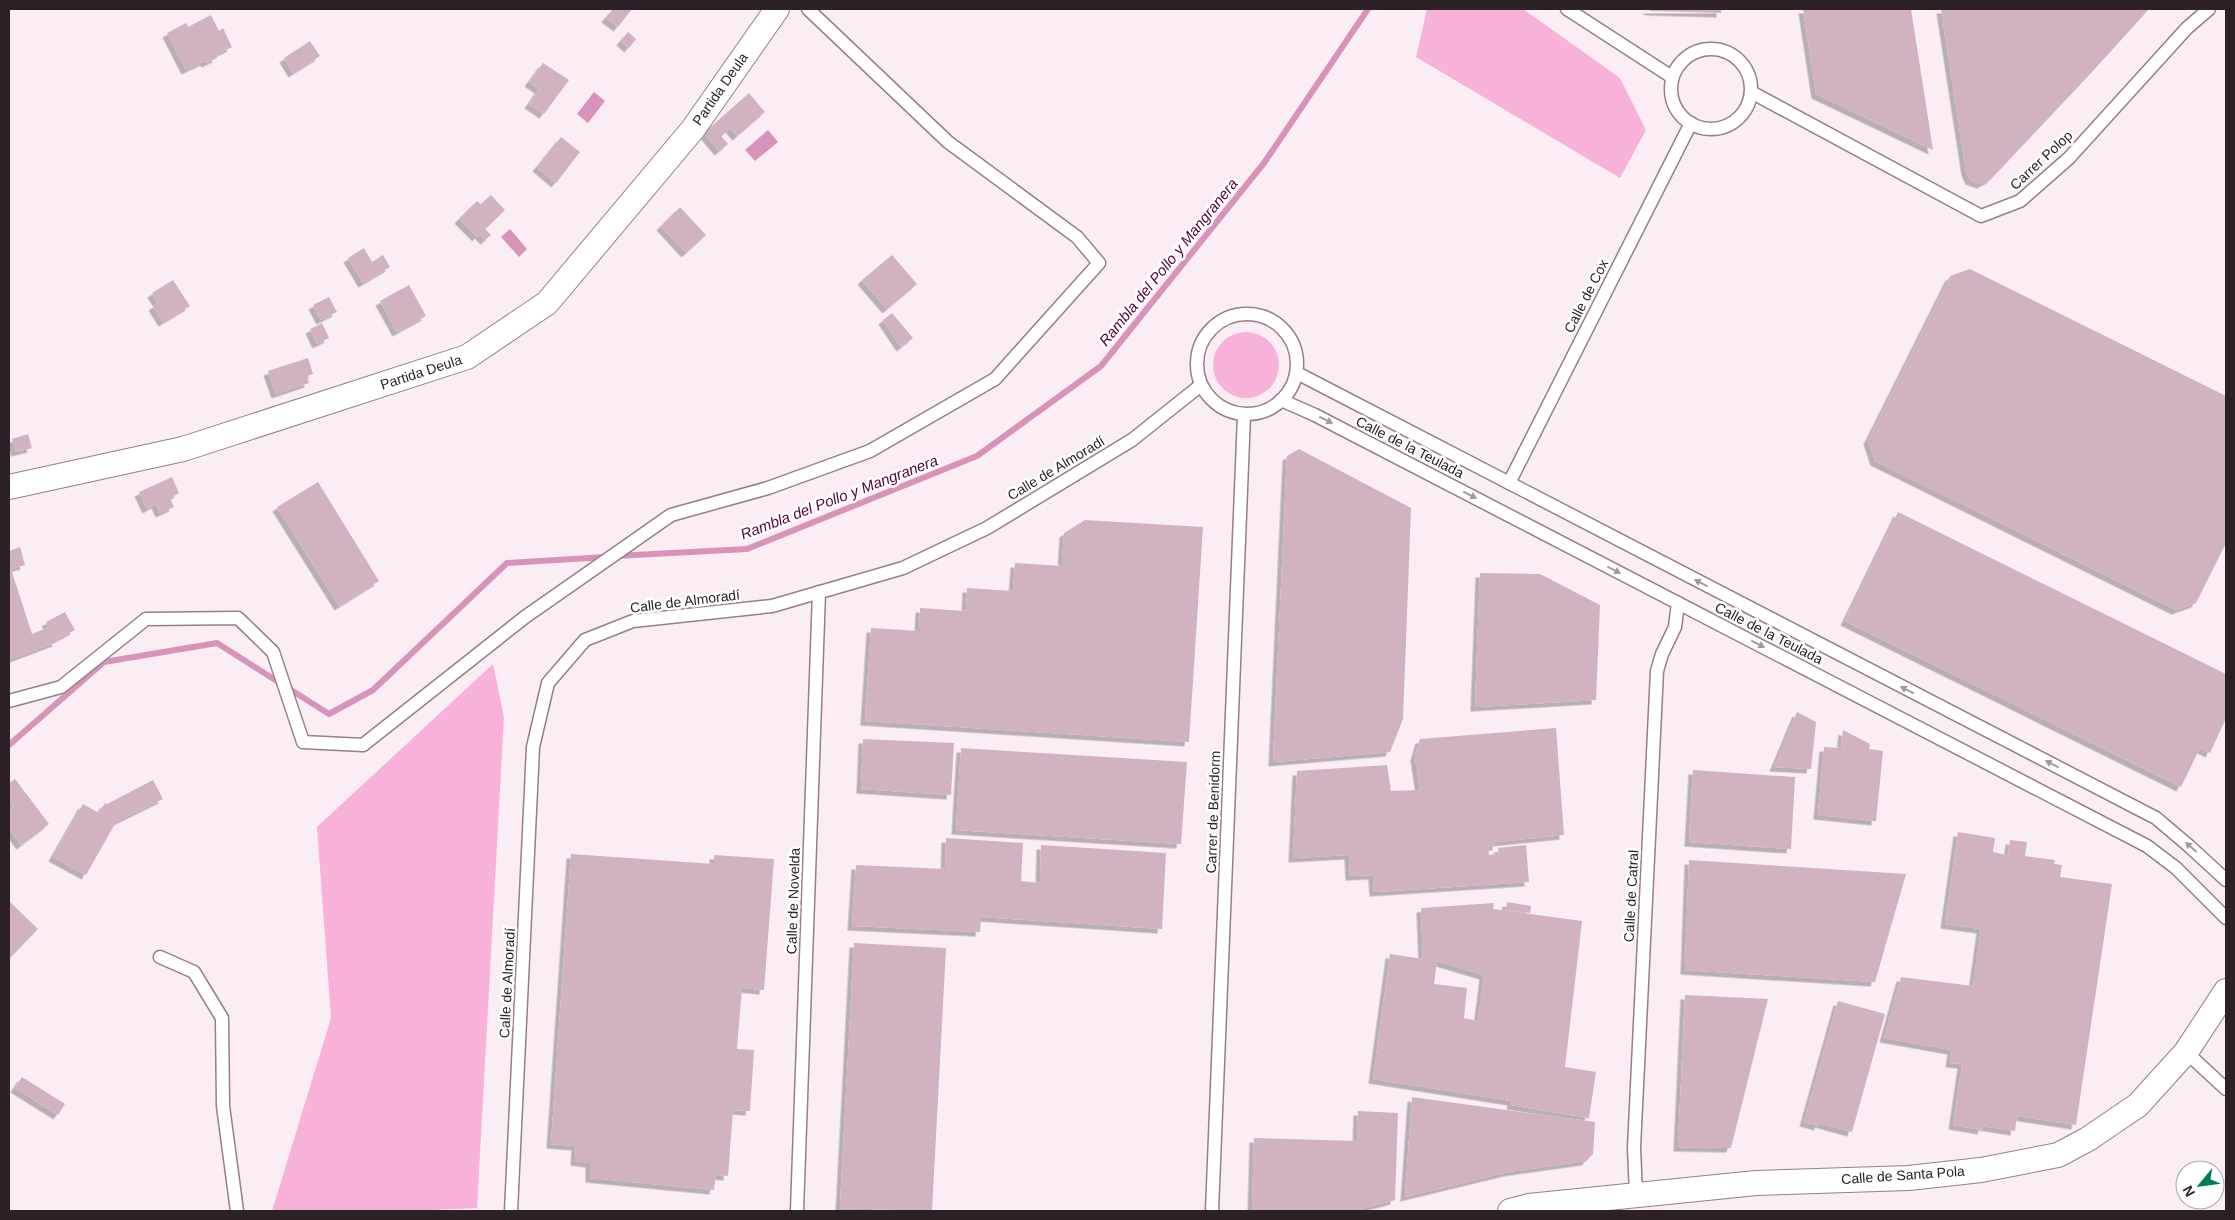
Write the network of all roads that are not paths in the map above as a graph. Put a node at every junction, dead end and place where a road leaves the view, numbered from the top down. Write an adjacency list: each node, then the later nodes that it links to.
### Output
1 (777, 9): 13 (street, Partida Deula)
2 (808, 9): 16 (lane)
3 (1567, 9): 5 (lane)
4 (2210, 9): 6 (lane, Carrer Polop)
5 (1672, 77): 6 (lane); 7 (lane)
6 (1751, 92): 7 (lane)
7 (1691, 123): 12 (lane, Calle de Cox)
8 (1297, 374): 9 (lane); 10 (lane); 12 (lane, Calle de la Teulada)
9 (1201, 385): 11 (lane); 14 (lane, Calle de Almoradí)
10 (1281, 400): 11 (lane); 15 (lane, Calle de la Teulada, one-way to 15)
11 (1244, 415): 27 (lane, Carrer de Benidorm)
12 (1509, 483): 17 (lane, Calle de la Teulada, one-way to 12)
13 (9, 487)
14 (819, 592): 25 (lane, Calle de Almoradí); 26 (lane, Calle de Novelda)
15 (1678, 603): 18 (lane, Calle de la Teulada, one-way to 18); 23 (lane, Calle de Catral)
16 (9, 701)
17 (2226, 880)
18 (2226, 918)
19 (160, 957): 24 (lane)
20 (2226, 991): 21 (street, Calle de Santa Pola)
21 (2186, 1052): 22 (lane); 23 (street, Calle de Santa Pola)
22 (2226, 1089)
23 (1636, 1195): 28 (street, Calle de Santa Pola)
24 (237, 1211)
25 (511, 1211)
26 (798, 1211)
27 (1212, 1211)
28 (1510, 1211)

